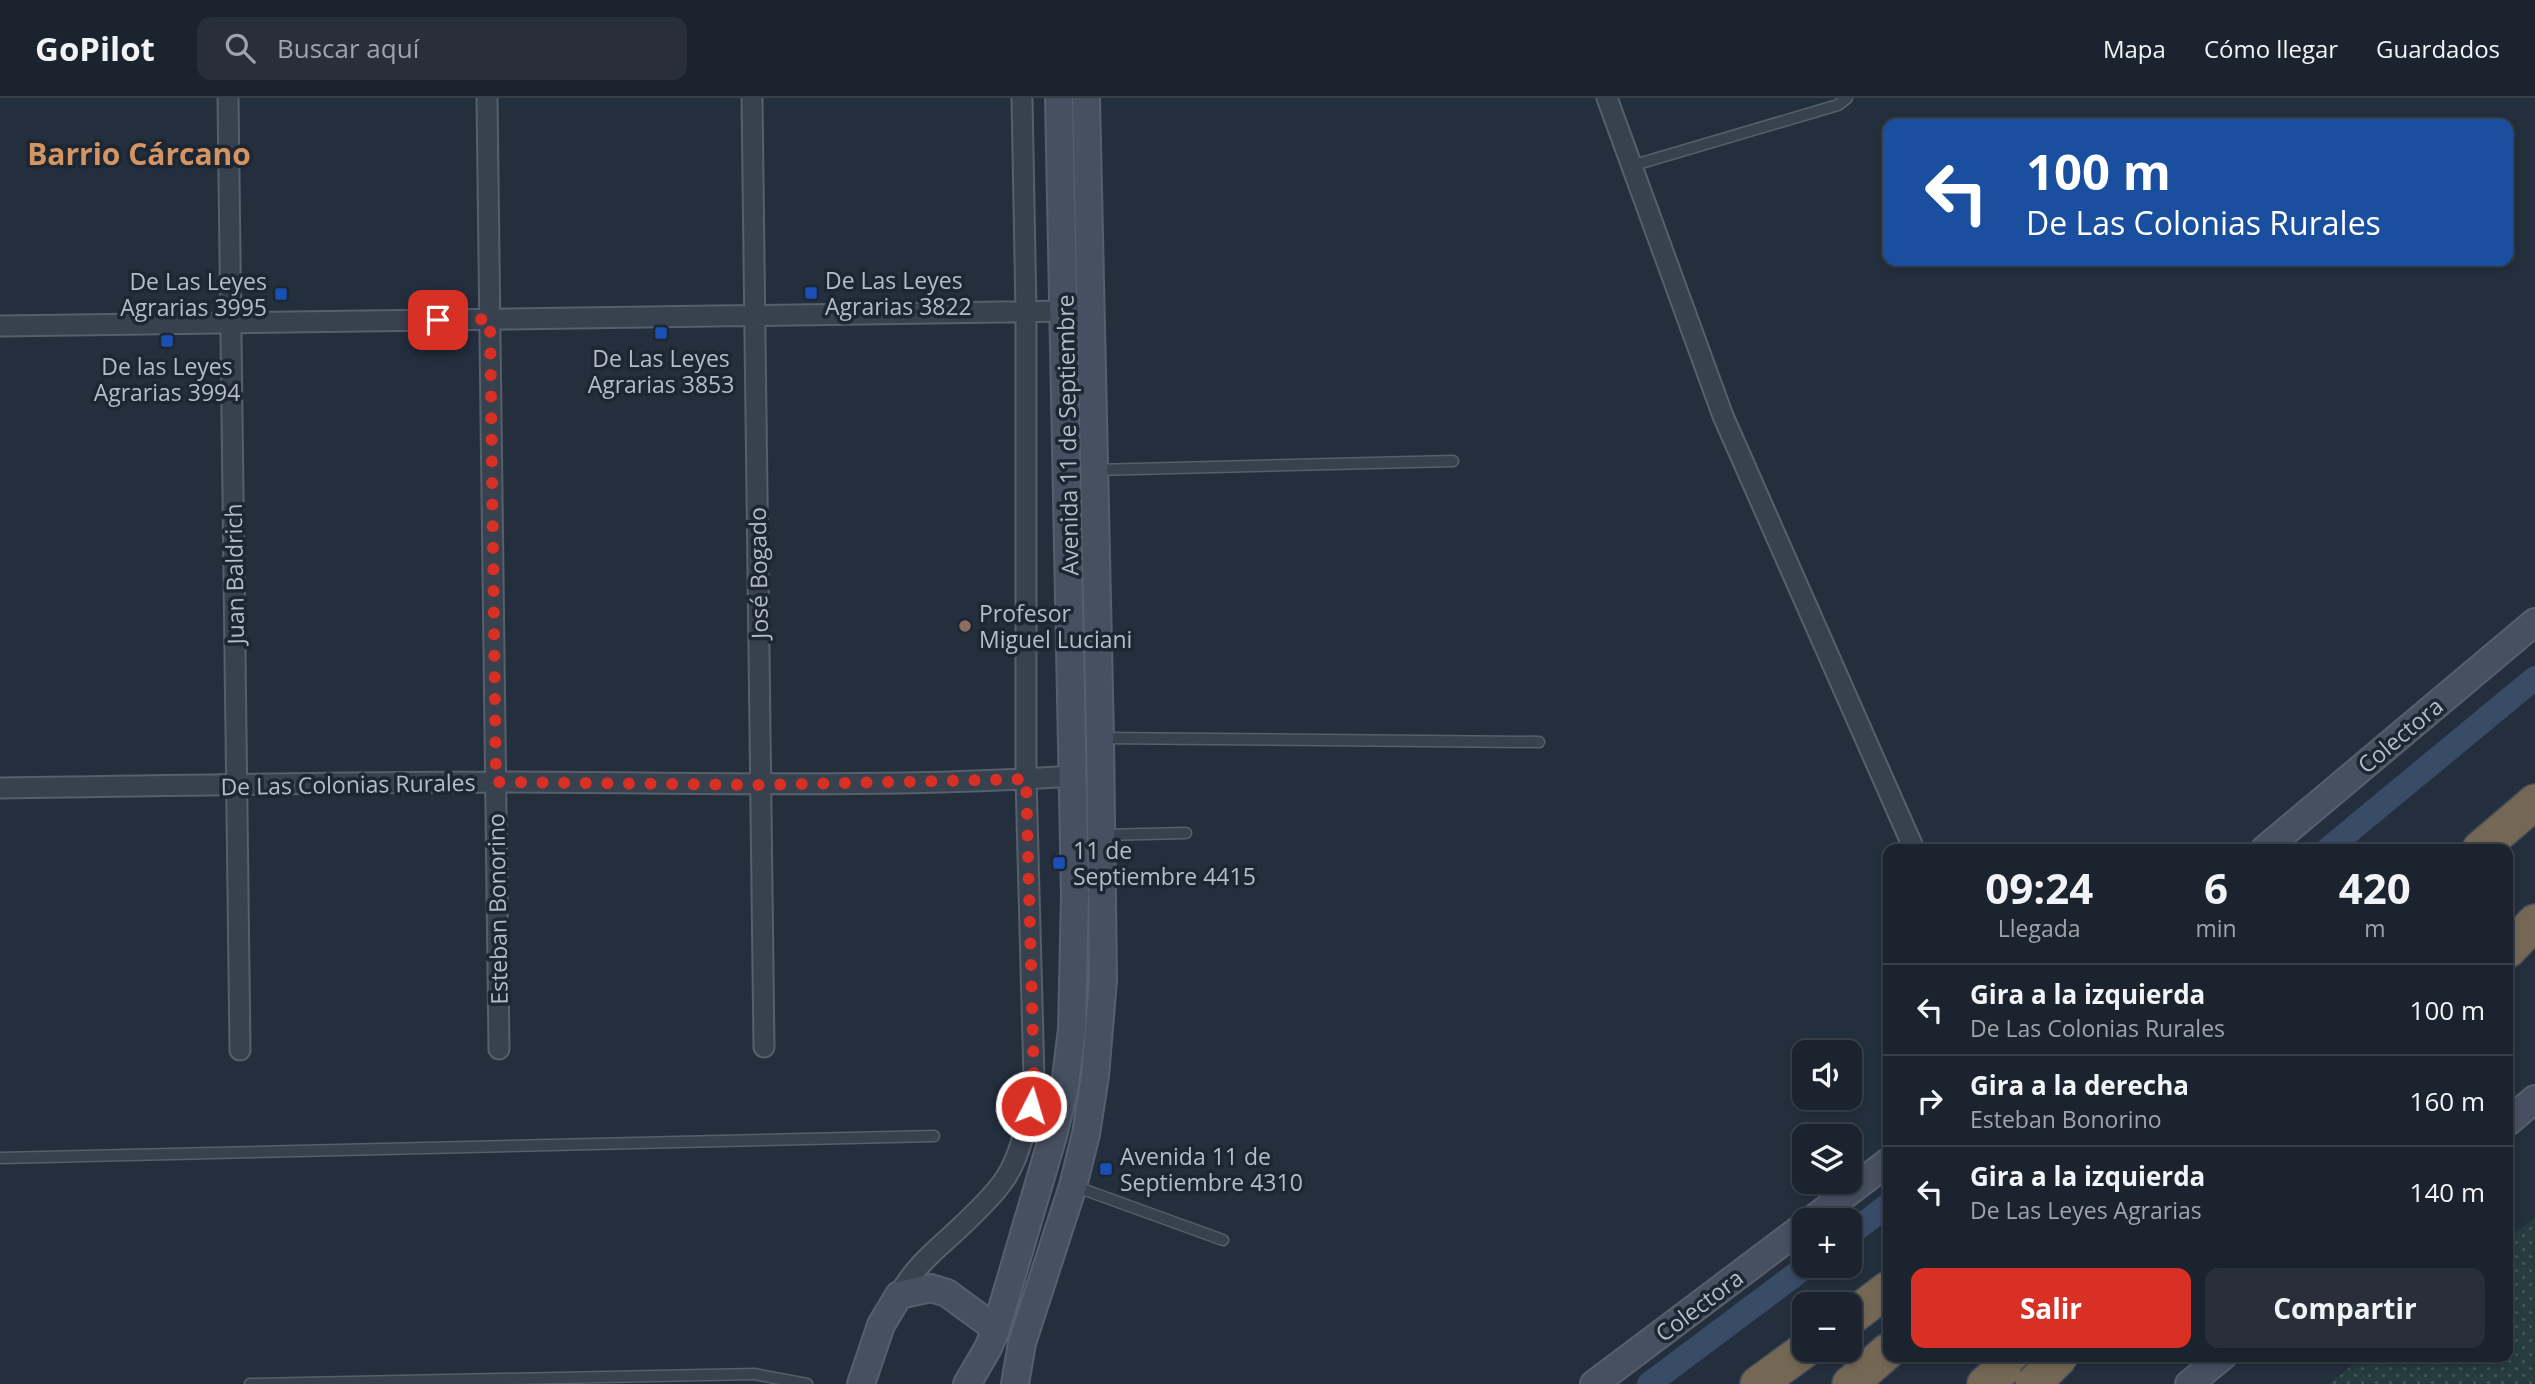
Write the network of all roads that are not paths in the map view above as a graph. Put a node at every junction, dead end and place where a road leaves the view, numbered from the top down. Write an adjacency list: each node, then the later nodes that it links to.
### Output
1 (228, 98): 15 (street, Juan Baldrich)
2 (487, 98): 14 (street, Esteban Bonorino)
3 (752, 98): 13 (street, José Bogado)
4 (1022, 98): 11 (street)
5 (1059, 98): 12 (main road, Avenida 11 de Septiembre)
6 (1086, 98): 10 (main road, Avenida 11 de Septiembre)
7 (1607, 98): 9 (street)
8 (1847, 98): 9 (lane)
9 (1631, 166): 31 (street)
10 (1091, 311): 12 (street); 18 (main road, Avenida 11 de Septiembre)
11 (1026, 312): 12 (street); 13 (street); 23 (street)
12 (1065, 312): 22 (main road, Avenida 11 de Septiembre)
13 (755, 316): 14 (street); 26 (street, José Bogado)
14 (490, 319): 15 (street); 24 (street, Esteban Bonorino)
15 (231, 323): 16 (street); 25 (street, Juan Baldrich)
16 (0, 326)
17 (1453, 460): 18 (lane)
18 (1095, 470): 20 (main road, Avenida 11 de Septiembre)
19 (2535, 622): 32 (main road, Colectora)
20 (1100, 738): 21 (lane); 30 (main road, Avenida 11 de Septiembre)
21 (1539, 742)
22 (1073, 776): 23 (street, De Las Colonias Rurales); 52 (main road, Avenida 11 de Septiembre)
23 (1026, 779): 26 (street, De Las Colonias Rurales); 50 (street)
24 (496, 782): 25 (street, De Las Colonias Rurales); 26 (street, De Las Colonias Rurales); 38 (street, Esteban Bonorino)
25 (237, 785): 27 (street, De Las Colonias Rurales); 39 (street, Juan Baldrich)
26 (761, 785): 37 (street, José Bogado)
27 (0, 788)
28 (2535, 802): 33 (highway)
29 (1186, 833): 30 (lane)
30 (1102, 835): 45 (main road, Avenida 11 de Septiembre)
31 (1912, 844)
32 (2271, 844)
33 (2486, 844)
34 (2535, 919): 35 (highway); 36 (highway)
35 (2513, 936)
36 (2513, 944)
37 (764, 1047)
38 (499, 1048)
39 (240, 1050)
40 (2535, 1099): 41 (main road)
41 (2513, 1118)
42 (934, 1136): 43 (lane)
43 (0, 1158)
44 (1883, 1166): 46 (main road)
45 (1073, 1186): 48 (lane); 59 (main road, Avenida 11 de Septiembre)
46 (1828, 1208)
47 (1792, 1235): 64 (main road, Colectora)
48 (1223, 1240)
49 (1883, 1293): 51 (highway)
50 (899, 1295): 52 (main road); 62 (main road)
51 (1862, 1309)
52 (996, 1329): 63 (main road, Avenida 11 de Septiembre)
53 (1883, 1355): 66 (highway)
54 (1792, 1359): 65 (highway)
55 (2011, 1362): 67 (highway)
56 (2029, 1362): 69 (street)
57 (2055, 1362): 68 (highway, bridge)
58 (2216, 1362): 70 (main road)
59 (1016, 1380)
60 (250, 1384): 61 (lane)
61 (807, 1384)
62 (861, 1384)
63 (967, 1384)
64 (1594, 1384)
65 (1758, 1384)
66 (1850, 1384)
67 (1985, 1384)
68 (2033, 1384)
69 (2039, 1384)
70 (2189, 1384)

